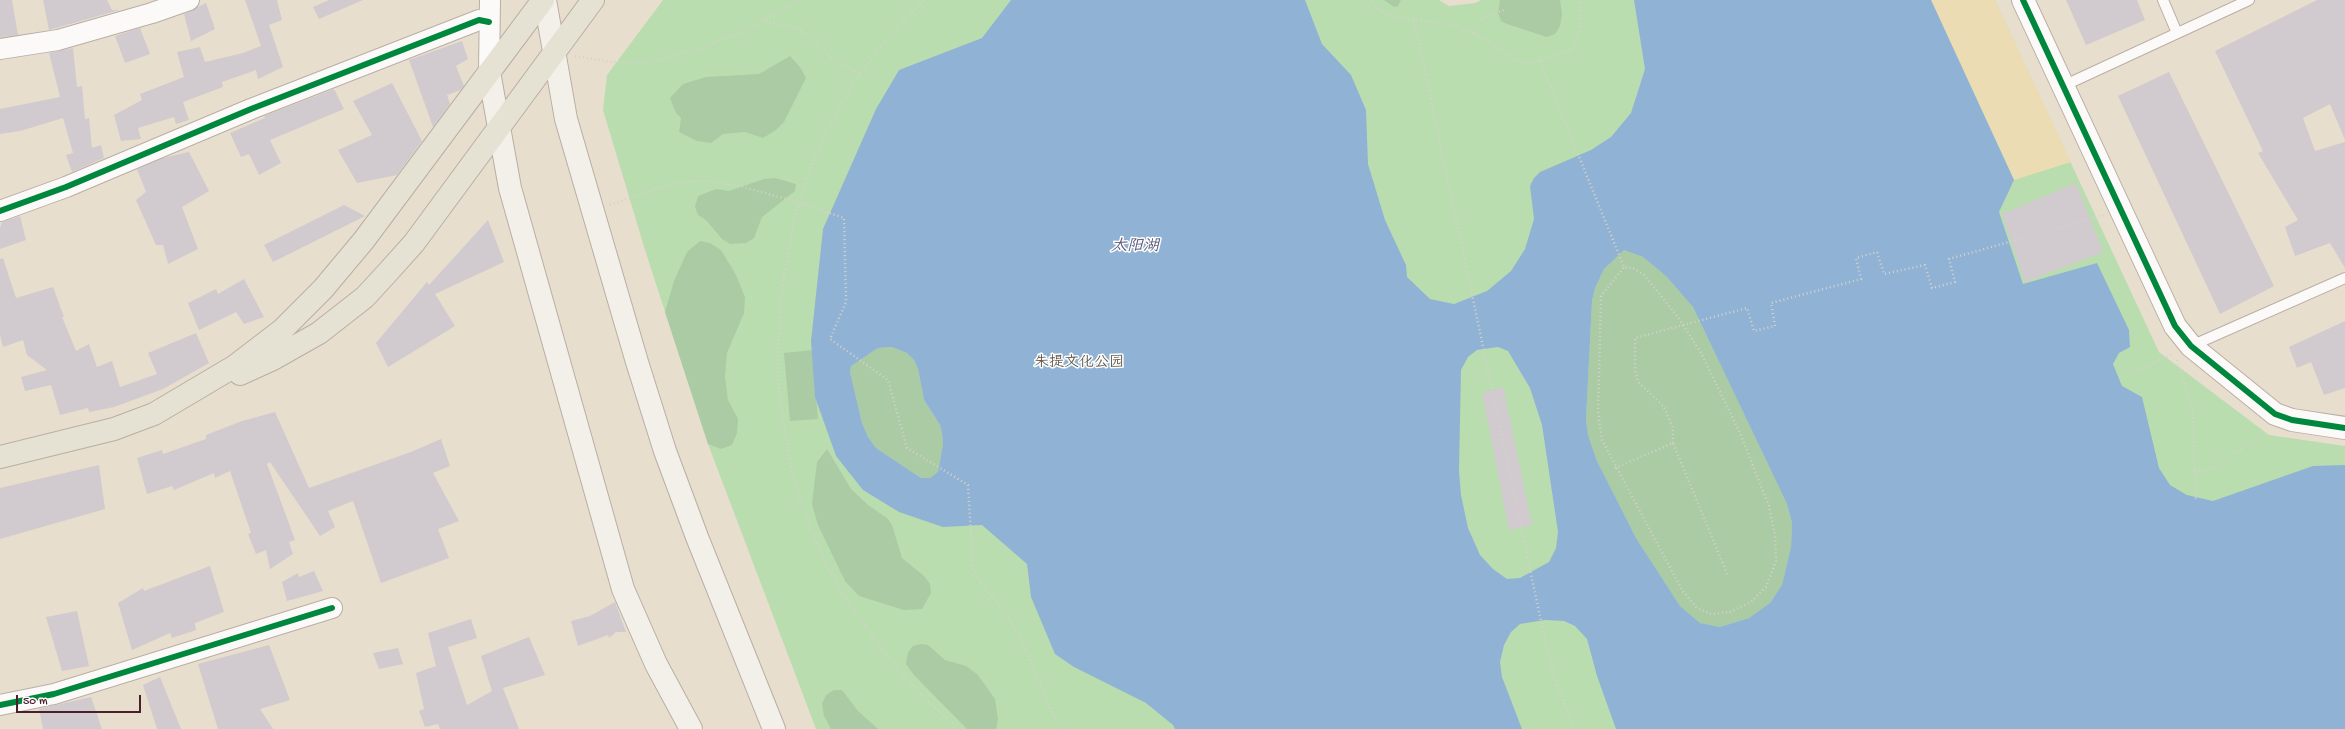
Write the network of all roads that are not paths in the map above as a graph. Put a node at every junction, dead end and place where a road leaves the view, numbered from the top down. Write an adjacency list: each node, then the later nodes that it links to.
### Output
1 (189, 0): 10 (street)
2 (490, 0): 8 (street)
3 (544, 0): 11 (main road); 12 (highway)
4 (593, 0): 11 (highway)
5 (2023, 0): 13 (street)
6 (2163, 0): 9 (lane)
7 (2249, 0): 9 (lane)
8 (488, 22): 12 (street); 15 (street)
9 (2177, 33): 13 (lane)
10 (0, 49)
11 (554, 52): 14 (highway); 24 (main road)
12 (489, 72): 14 (main road); 18 (highway)
13 (2063, 86): 17 (street)
14 (499, 127): 18 (highway); 23 (main road)
15 (0, 211)
16 (2345, 278): 17 (lane)
17 (2191, 346): 19 (street)
18 (178, 400): 20 (highway)
19 (2345, 428)
20 (0, 457)
21 (332, 608): 22 (street)
22 (0, 706)
23 (691, 729)
24 (774, 729)

